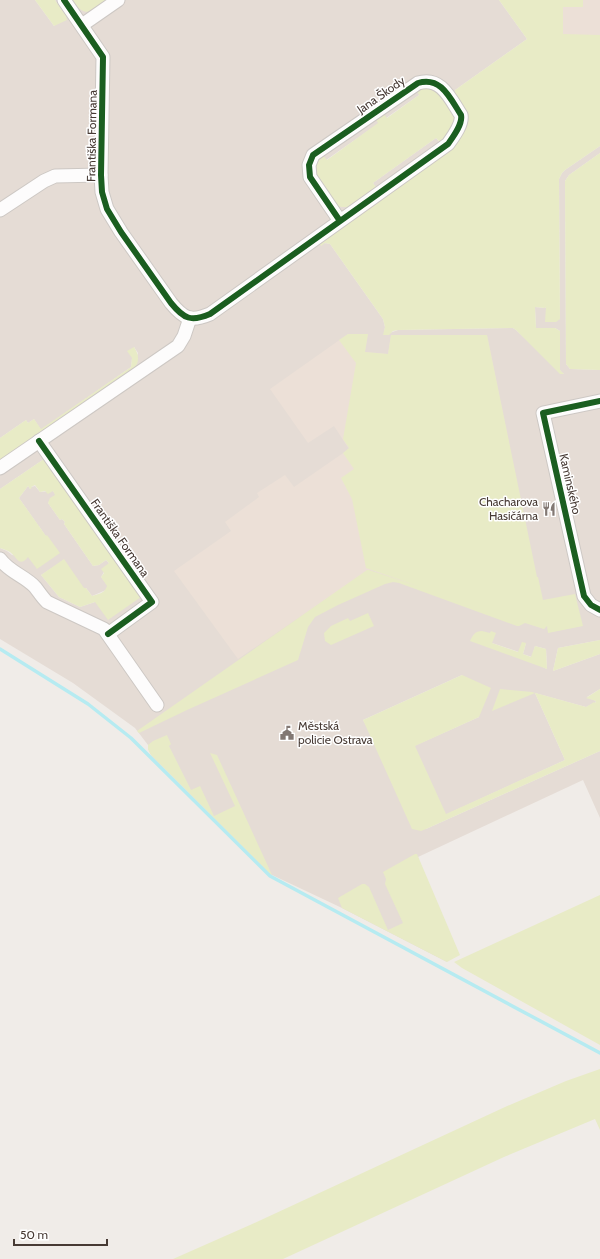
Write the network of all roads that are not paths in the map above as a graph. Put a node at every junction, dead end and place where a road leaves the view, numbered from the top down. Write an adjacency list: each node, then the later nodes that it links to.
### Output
1 (64, 0): 3 (street, Františka Formana)
2 (118, 0): 3 (street)
3 (82, 25): 4 (street, Františka Formana)
4 (101, 175): 5 (street); 7 (street, Františka Formana)
5 (0, 210)
6 (340, 221): 6 (street, Jana Škody); 7 (street, Jana Škody)
7 (190, 318): 9 (street)
8 (600, 401): 12 (street, Kaminského)
9 (39, 441): 10 (street); 13 (street, Františka Formana)
10 (0, 468)
11 (0, 559): 13 (street)
12 (600, 610)
13 (108, 634): 14 (street)
14 (157, 705)

